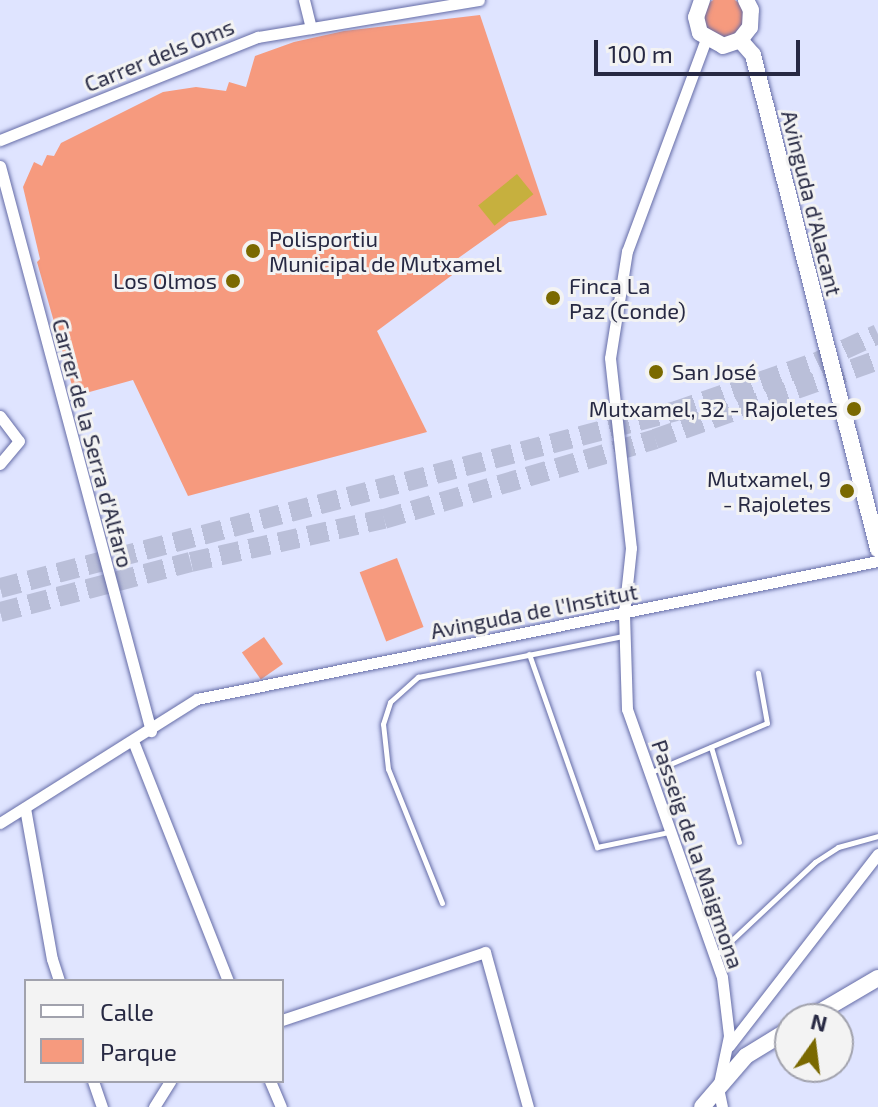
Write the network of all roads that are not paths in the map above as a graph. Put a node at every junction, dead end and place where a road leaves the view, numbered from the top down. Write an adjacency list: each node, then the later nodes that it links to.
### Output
1 (304, 0): 5 (street)
2 (479, 0): 5 (street, Carrer dels Oms)
3 (746, 0): 7 (street)
4 (700, 1): 6 (street)
5 (311, 28): 8 (street, Carrer dels Oms)
6 (706, 39): 7 (street); 14 (street, Passeig de la Maigmona)
7 (740, 40): 12 (street, Avinguda d'Alacant)
8 (0, 140)
9 (0, 166): 18 (street, Carrer de la Serra d'Alfaro)
10 (0, 416): 11 (street)
11 (0, 464)
12 (878, 549)
13 (878, 561): 14 (street, Avinguda de l'Institut)
14 (624, 614): 15 (street, Passeig de la Maigmona); 18 (street, Avinguda de l'Institut)
15 (624, 636): 16 (lane); 21 (street, Passeig de la Maigmona)
16 (529, 654): 24 (lane); 28 (lane)
17 (758, 673): 20 (lane)
18 (151, 731): 19 (street)
19 (133, 741): 22 (street); 32 (street)
20 (711, 747): 21 (lane); 26 (lane)
21 (648, 774): 24 (street, Passeig de la Maigmona)
22 (25, 808): 23 (street); 31 (street)
23 (0, 823)
24 (670, 832): 29 (street, Passeig de la Maigmona)
25 (878, 836): 29 (lane)
26 (739, 842)
27 (878, 854): 36 (street)
28 (442, 903)
29 (716, 955): 36 (street, Passeig de la Maigmona)
30 (878, 978): 33 (street)
31 (58, 979)
32 (227, 979)
33 (835, 1003)
34 (284, 1019): 44 (street)
35 (774, 1039): 40 (street)
36 (726, 1050): 40 (street, Passeig de la Maigmona)
37 (94, 1083): 41 (street)
38 (169, 1083): 42 (street)
39 (271, 1083): 43 (street)
40 (718, 1088): 45 (street); 46 (street, Passeig de la Maigmona)
41 (102, 1107)
42 (154, 1107)
43 (281, 1107)
44 (528, 1107)
45 (702, 1107)
46 (722, 1107)

